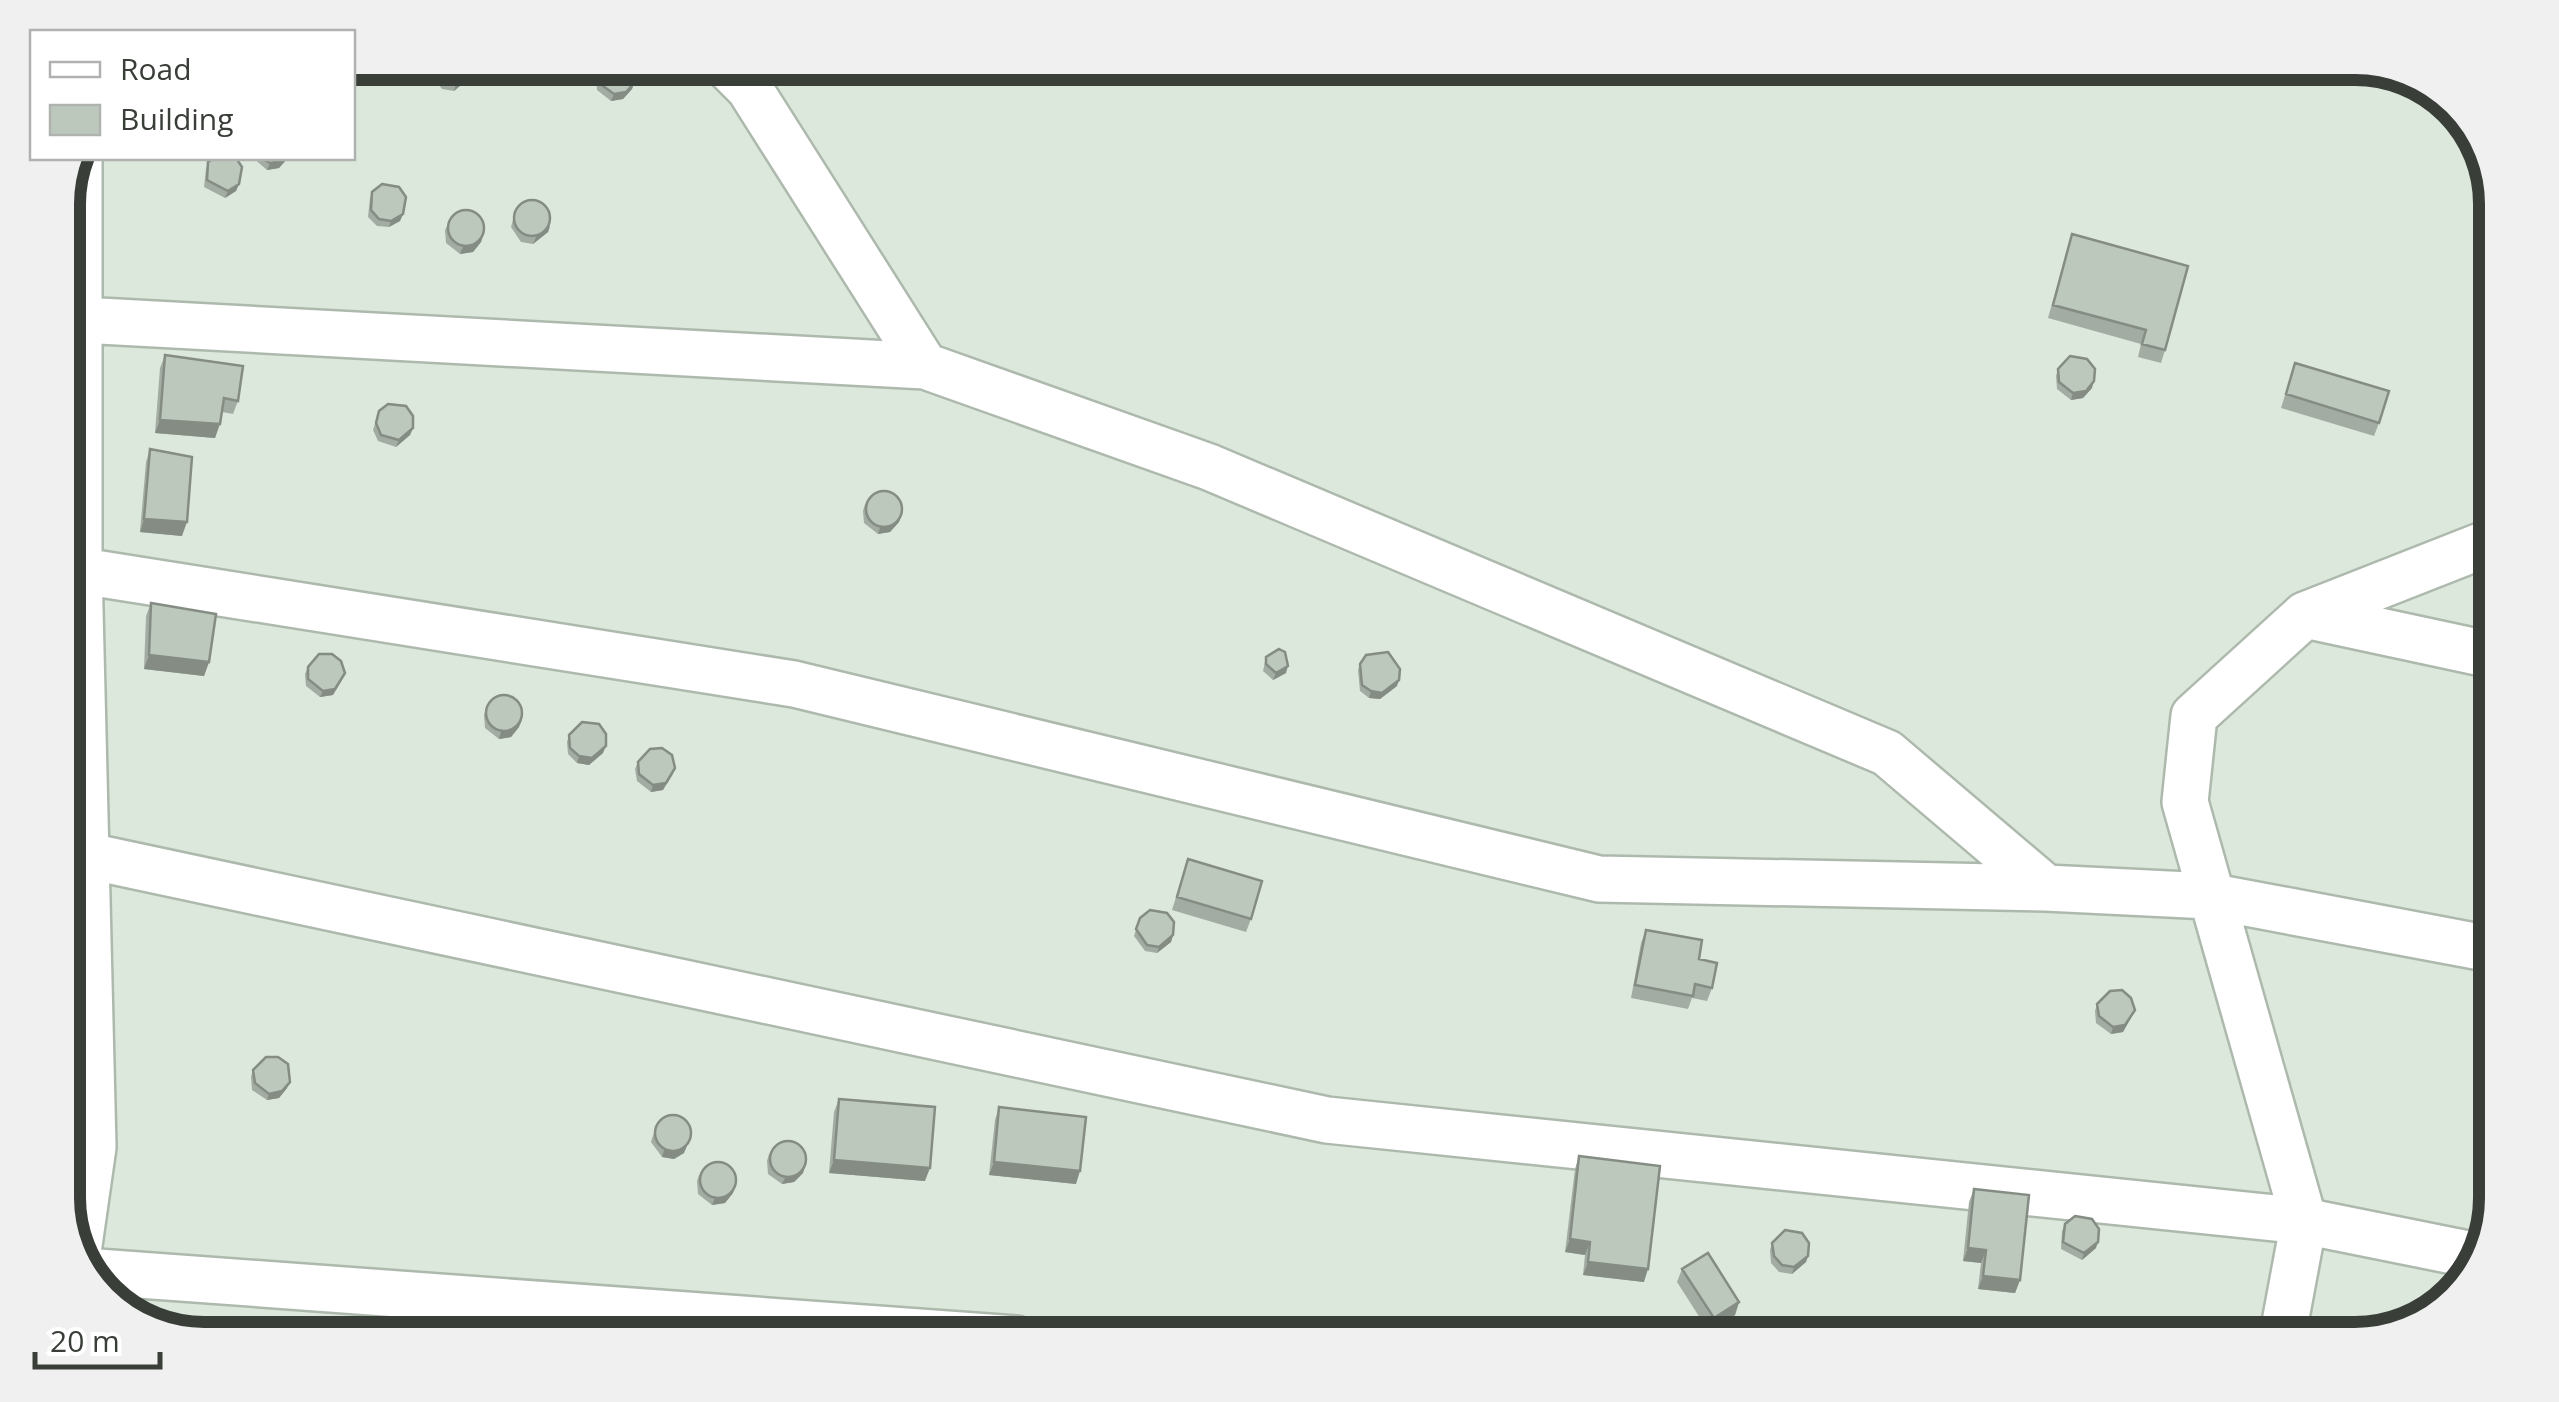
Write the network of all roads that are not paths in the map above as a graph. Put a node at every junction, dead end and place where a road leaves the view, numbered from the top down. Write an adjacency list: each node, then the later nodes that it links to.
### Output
1 (742, 80): 3 (street)
2 (80, 319): 3 (street)
3 (925, 366): 9 (street)
4 (2479, 547): 6 (street)
5 (80, 569): 9 (street)
6 (2306, 615): 7 (street); 10 (street)
7 (2479, 652)
8 (80, 856): 12 (street)
9 (2046, 888): 10 (street)
10 (2208, 896): 11 (street); 12 (street)
11 (2479, 947)
12 (2304, 1221): 13 (street); 16 (street)
13 (2466, 1254)
14 (105, 1273): 15 (street)
15 (773, 1322)
16 (2285, 1322)

